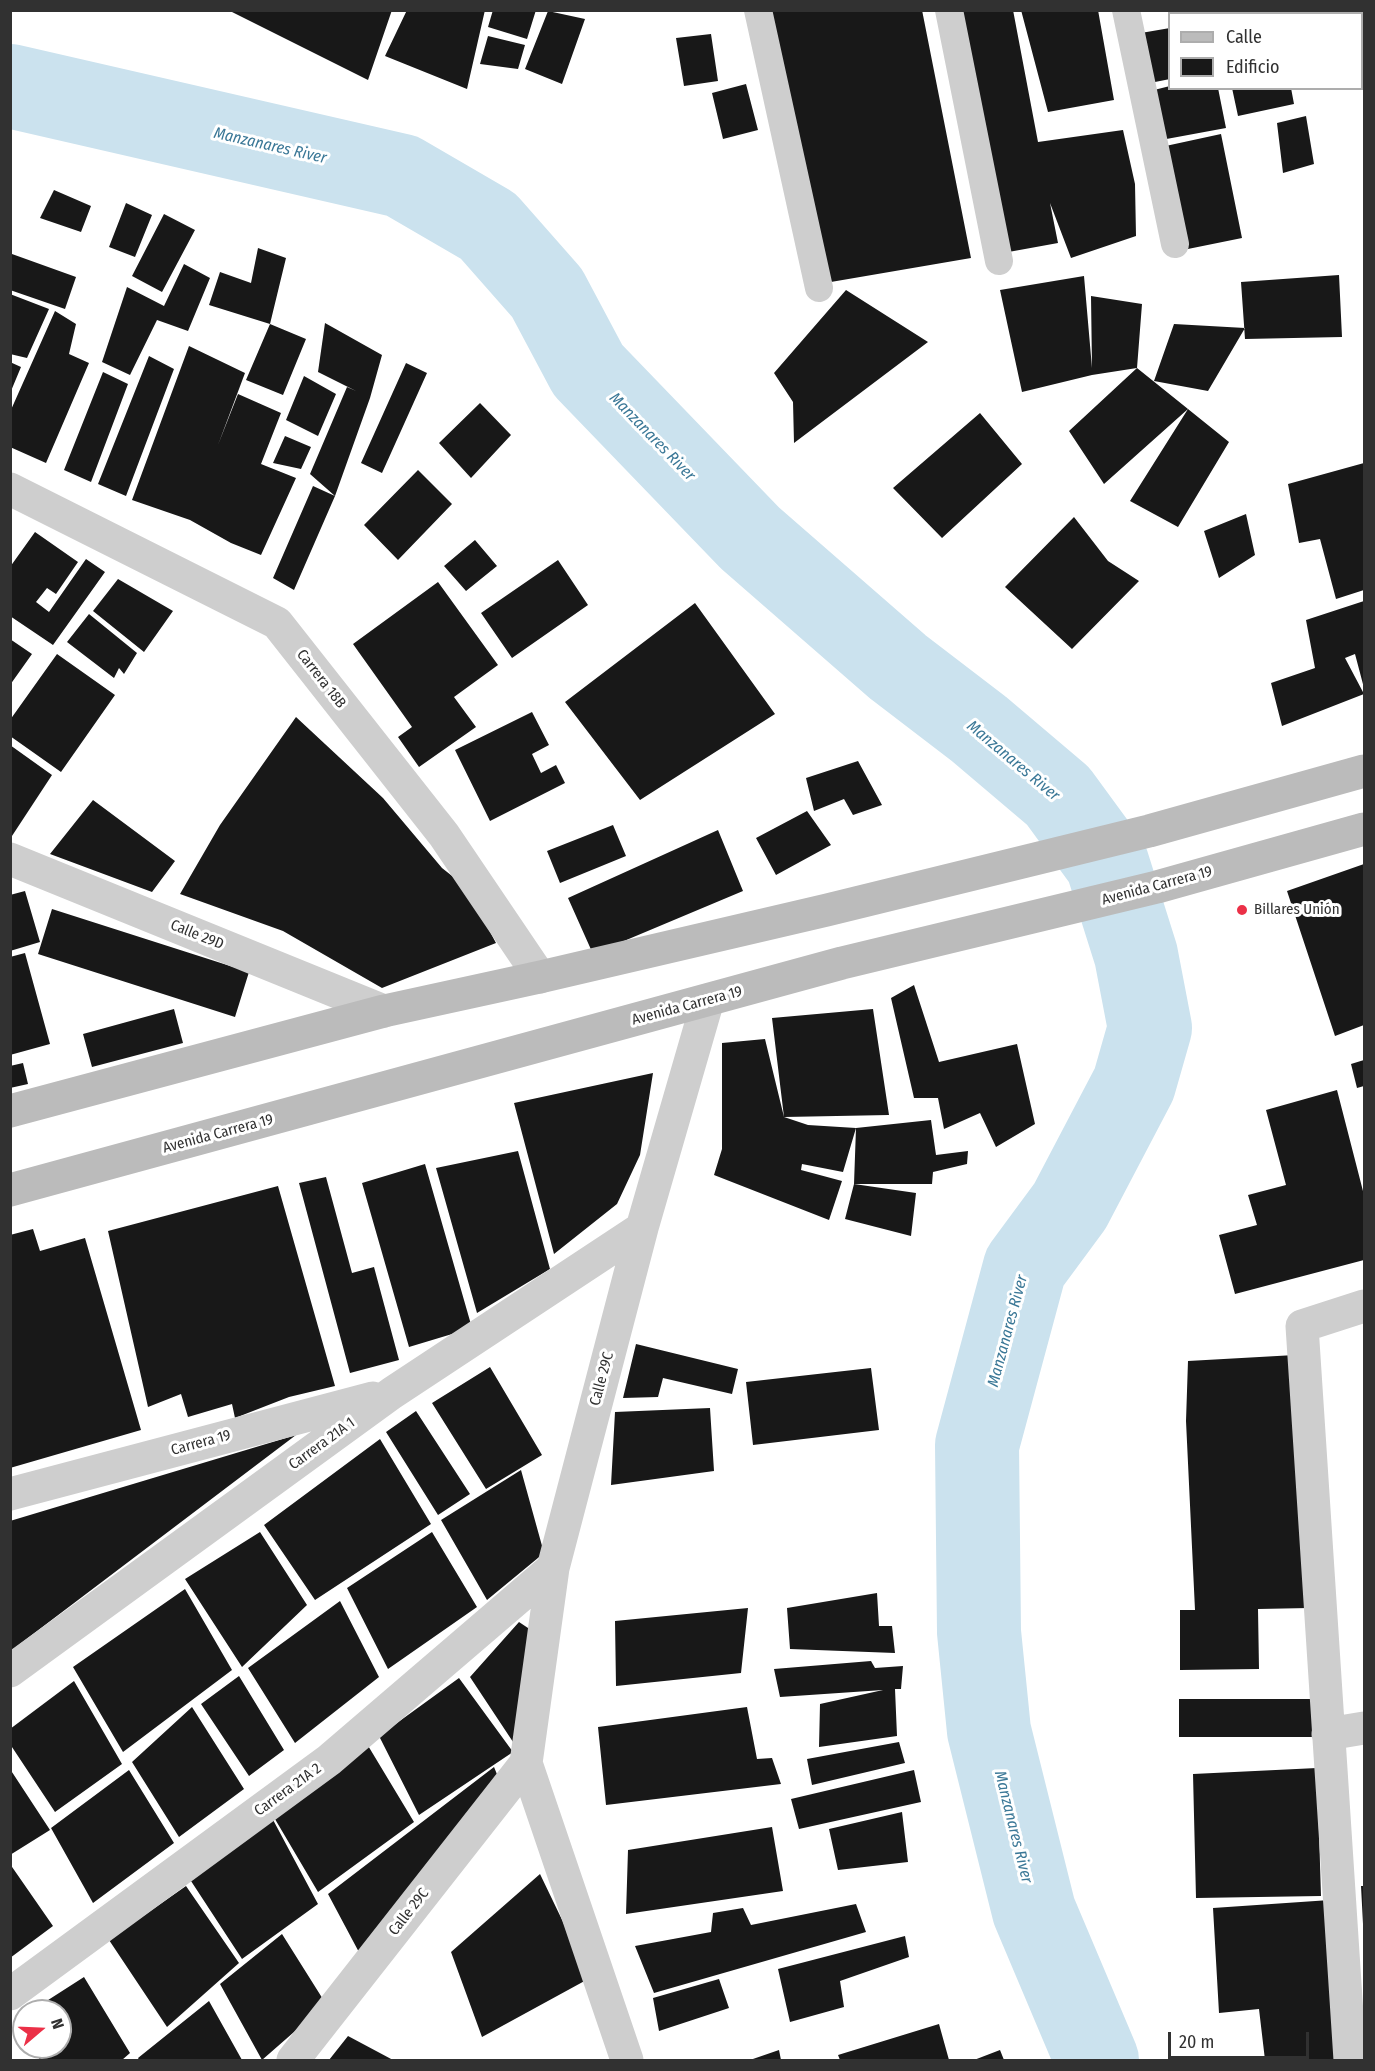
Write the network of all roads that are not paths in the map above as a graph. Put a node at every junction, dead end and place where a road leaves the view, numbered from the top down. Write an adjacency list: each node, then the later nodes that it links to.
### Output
1 (758, 10): 8 (street)
2 (949, 10): 7 (street)
3 (1126, 10): 6 (street)
4 (1363, 10): 5 (main road)
5 (1365, 19)
6 (1175, 244)
7 (999, 261)
8 (819, 288)
9 (10, 489): 13 (street, Carrera 18B)
10 (1365, 771): 13 (main road)
11 (1365, 829): 14 (main road, Avenida Carrera 19)
12 (10, 859): 15 (street, Calle 29D)
13 (540, 977): 15 (main road)
14 (708, 1000): 17 (main road, Avenida Carrera 19); 18 (street, Calle 29C)
15 (384, 1011): 16 (main road)
16 (10, 1111)
17 (10, 1190)
18 (642, 1228): 20 (street, Carrera 21A 1); 22 (street, Calle 29C)
19 (1365, 1306): 25 (street)
20 (392, 1393): 21 (street, Carrera 19); 23 (street, Carrera 21A 1)
21 (10, 1494)
22 (553, 1568): 26 (street, Calle 29C); 27 (street, Carrera 21A 2)
23 (10, 1671)
24 (1365, 1728): 25 (street)
25 (1328, 1734): 30 (street)
26 (526, 1763): 28 (street, Calle 29C); 29 (street, Calle 29C)
27 (10, 1994)
28 (293, 2061)
29 (627, 2061)
30 (1350, 2061)

